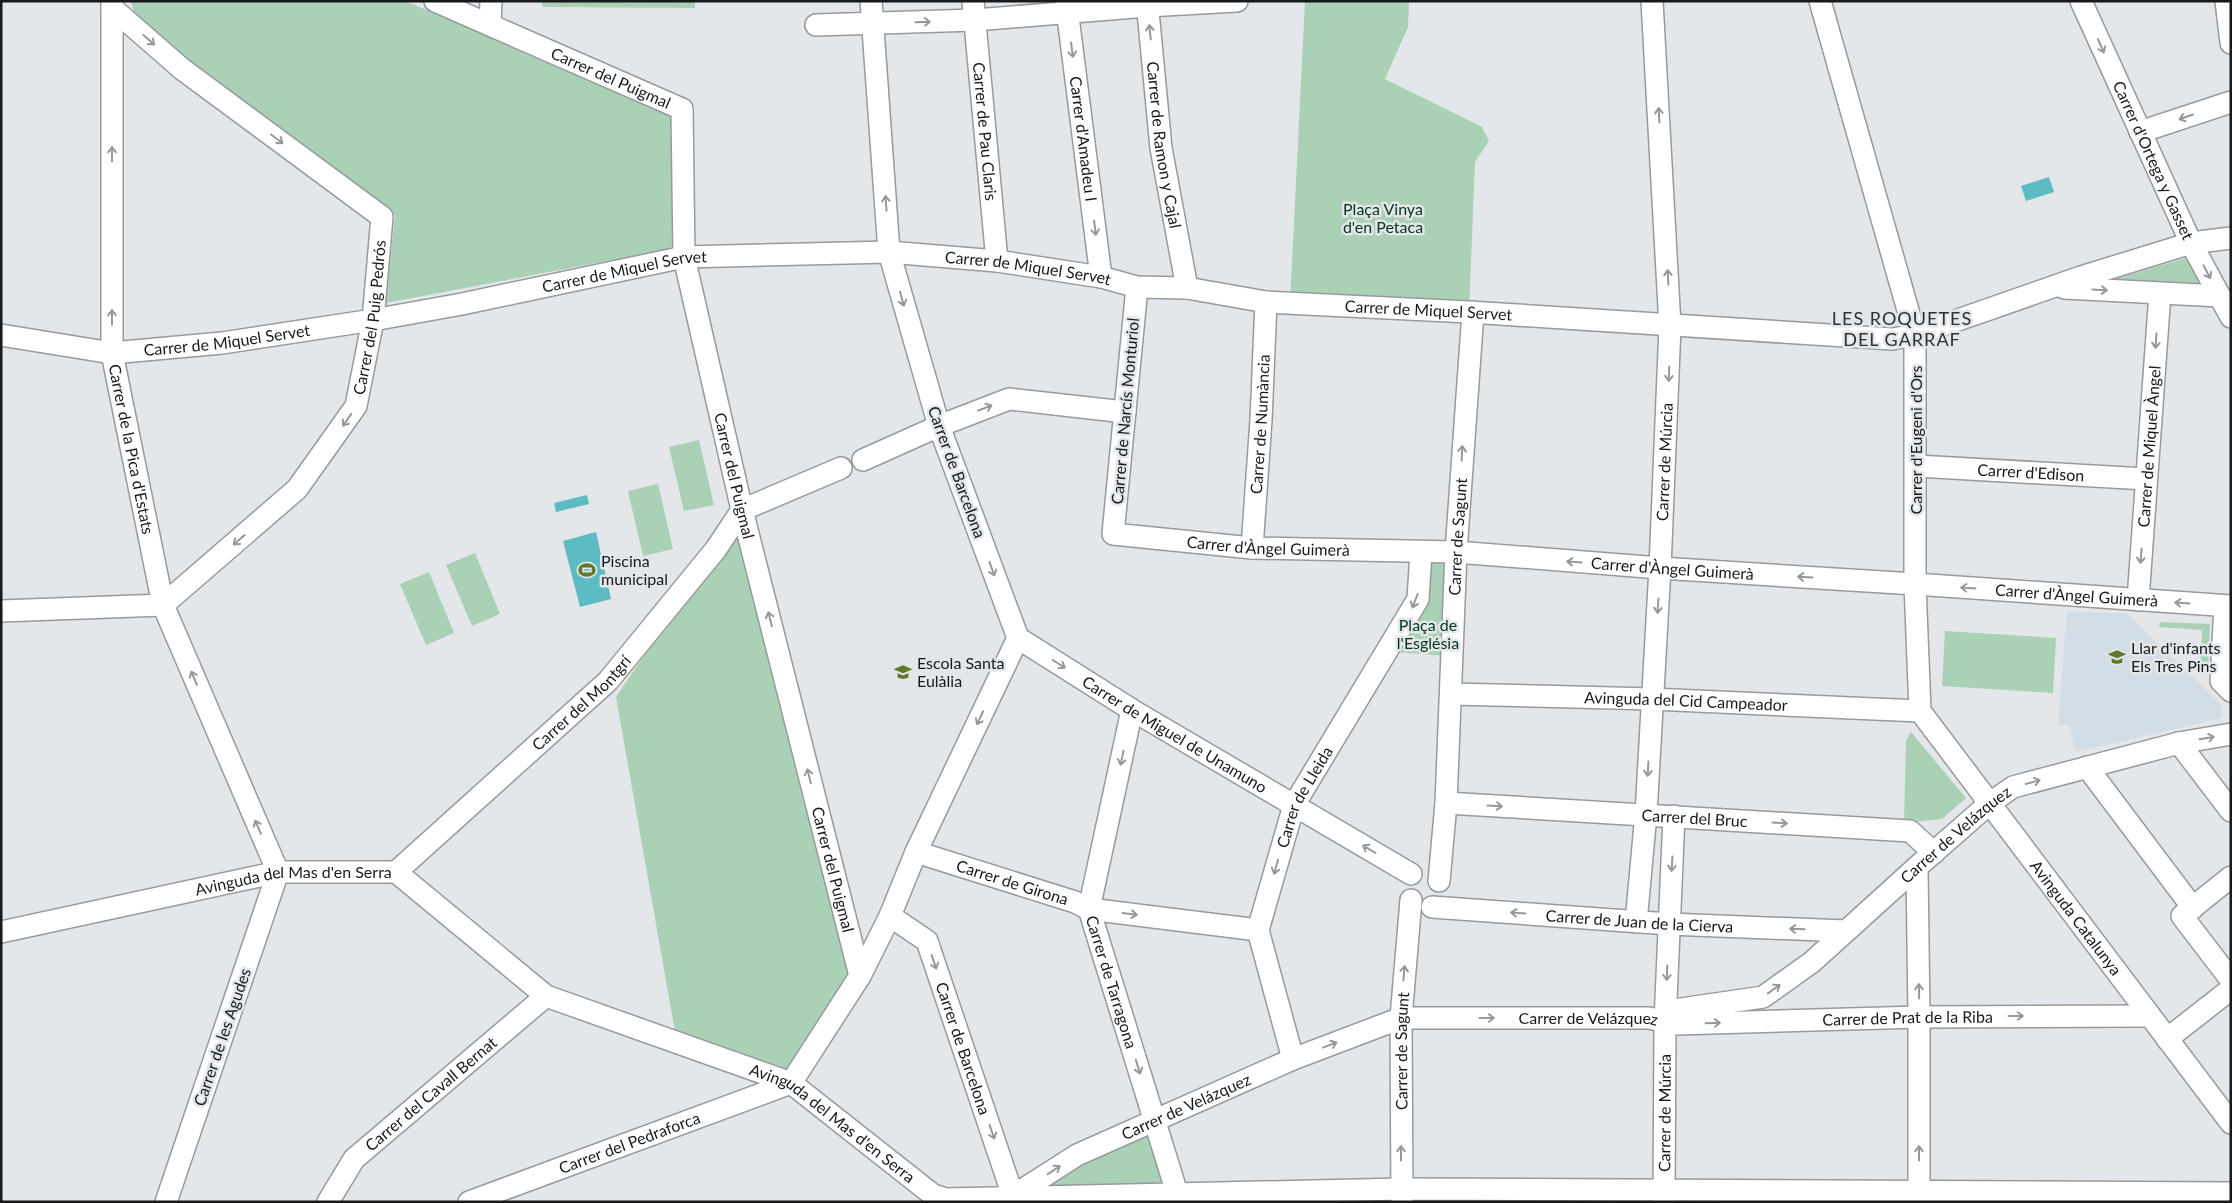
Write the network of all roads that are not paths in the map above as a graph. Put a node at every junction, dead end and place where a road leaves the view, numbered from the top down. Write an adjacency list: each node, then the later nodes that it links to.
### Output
1 (435, 1): 14 (street, Carrer del Puigmal)
2 (491, 1): 14 (street)
3 (871, 1): 13 (street, Carrer de Barcelona)
4 (1237, 1): 10 (street)
5 (1652, 1): 34 (street, Carrer de Múrcia, one-way to 5)
6 (1820, 1): 36 (street, Carrer d'Eugeni d'Ors)
7 (2081, 1): 18 (street, Carrer d'Ortega y Gasset, one-way to 18)
8 (2226, 1): 16 (street)
9 (112, 4): 33 (street, Carrer del Puig Pedrós, one-way to 33); 37 (street, Carrer de la Pica d'Estats, one-way to 9)
10 (1147, 4): 11 (street); 27 (street, Carrer de Ramon y Cajal, one-way to 10)
11 (1067, 7): 12 (street); 24 (street, Carrer d'Amadeu I, one-way to 24)
12 (974, 11): 13 (street, one-way to 12); 23 (street, Carrer de Pau Claris)
13 (874, 23): 15 (street); 21 (street, Carrer de Barcelona, one-way to 13)
14 (490, 25): 22 (street, Carrer del Puigmal)
15 (816, 25)
16 (2231, 43)
17 (2231, 102): 18 (street, one-way to 18)
18 (2140, 132): 20 (street, Carrer d'Ortega y Gasset)
19 (2231, 238): 20 (street, Carrer de Miquel Servet)
20 (2191, 243): 25 (street, Carrer de Miquel Servet); 29 (street, Carrer d'Ortega y Gasset, one-way to 29)
21 (889, 252): 22 (street, Carrer de Miquel Servet); 23 (street, Carrer de Miquel Servet); 39 (street, Carrer de Barcelona, one-way to 39)
22 (684, 257): 33 (street, Carrer de Miquel Servet); 44 (street, Carrer del Puigmal)
23 (997, 261): 24 (street, Carrer de Miquel Servet)
24 (1101, 277): 26 (street, Carrer de Miquel Servet)
25 (2051, 287): 28 (street, Carrer de Miquel Servet, one-way to 28); 36 (street, Carrer de Miquel Servet)
26 (1137, 288): 27 (street, Carrer de Miquel Servet); 38 (street, Carrer de Narcís Monturiol)
27 (1187, 288): 30 (street, Carrer de Miquel Servet)
28 (2160, 293): 29 (street, Carrer de Miquel Servet); 43 (street, Carrer de Miquel Àngel, one-way to 43)
29 (2220, 296): 32 (street, Carrer d'Ortega y Gasset)
30 (1266, 302): 31 (street, Carrer de Miquel Servet); 46 (street, Carrer de Numància)
31 (1473, 312): 34 (street, Carrer de Miquel Servet); 47 (street, Carrer de Sagunt, one-way to 31)
32 (2231, 317)
33 (373, 320): 37 (street, Carrer de Miquel Servet); 52 (street, Carrer del Puig Pedrós, one-way to 52)
34 (1670, 326): 36 (street, Carrer de Miquel Servet); 49 (street, Carrer de Múrcia, one-way to 49)
35 (1, 335): 37 (street, Carrer de Miquel Servet)
36 (1915, 335): 41 (street, Carrer d'Eugeni d'Ors)
37 (112, 353): 52 (street, Carrer de la Pica d'Estats)
38 (1125, 412): 39 (street, one-way to 38); 45 (street, Carrer de Narcís Monturiol)
39 (939, 426): 40 (street); 55 (street, Carrer de Barcelona, one-way to 55)
40 (863, 460)
41 (1916, 466): 43 (street, Carrer d'Edison); 50 (street, Carrer d'Eugeni d'Ors)
42 (841, 468): 44 (street)
43 (2146, 478): 51 (street, Carrer de Miquel Àngel, one-way to 51)
44 (742, 510): 74 (street, Carrer del Montgrí); 88 (street, Carrer del Puigmal, one-way to 44)
45 (1113, 534): 46 (street, Carrer d'Àngel Guimerà)
46 (1252, 548): 48 (street, Carrer d'Àngel Guimerà)
47 (1456, 552): 48 (street, Carrer d'Àngel Guimerà); 49 (street, Carrer d'Àngel Guimerà, one-way to 47); 57 (street, Carrer de Sagunt)
48 (1420, 553): 66 (street, Carrer de Lleida, one-way to 66)
49 (1660, 568): 50 (street, Carrer d'Àngel Guimerà, one-way to 49); 58 (street, Carrer de Múrcia, one-way to 58)
50 (1915, 584): 51 (street, Carrer d'Àngel Guimerà, one-way to 50); 60 (street, Carrer d'Eugeni d'Ors)
51 (2138, 600): 53 (street, Carrer d'Àngel Guimerà, one-way to 51)
52 (163, 605): 54 (street); 73 (street, Carrer de la Pica d'Estats, one-way to 52)
53 (2228, 606): 56 (street)
54 (1, 611)
55 (1018, 638): 59 (street, Carrer de Miguel de Unamuno, one-way to 59); 70 (street, one-way to 70)
56 (2231, 691)
57 (1451, 694): 58 (street, Avinguda del Cid Campeador); 64 (street, Carrer de Sagunt)
58 (1652, 699): 60 (street, Avinguda del Cid Campeador); 68 (street, Carrer de Múrcia, one-way to 68)
59 (1132, 710): 66 (street, Carrer de Miguel de Unamuno); 81 (street, Carrer de Tarragona, one-way to 81)
60 (1920, 711): 65 (street, Avinguda Catalunya)
61 (2231, 734): 62 (street, Carrer de Velázquez, one-way to 61)
62 (2179, 743): 63 (street, Carrer de Velázquez); 67 (street)
63 (2087, 767): 65 (street, Carrer de Velázquez, one-way to 63); 80 (street)
64 (1446, 803): 68 (street, Carrer del Bruc, one-way to 68); 77 (street, Carrer de Sagunt)
65 (1990, 804): 71 (street, Carrer de Velázquez); 92 (street, Avinguda Catalunya)
66 (1294, 805): 75 (street, Carrer de Miguel de Unamuno, one-way to 66); 85 (street, Carrer de Lleida, one-way to 85)
67 (2231, 811)
68 (1646, 814): 69 (street, Carrer del Bruc); 83 (street, Carrer de Múrcia)
69 (1674, 816): 71 (street, Carrer del Bruc, one-way to 71); 84 (street, Carrer de Múrcia, one-way to 84)
70 (916, 852): 81 (street, Carrer de Girona); 82 (street)
71 (1934, 853): 72 (street, Carrer de Velázquez)
72 (1917, 867): 86 (street, Carrer de Velázquez); 93 (street, one-way to 72)
73 (278, 872): 74 (street, Avinguda del Mas d'en Serra); 87 (street, Avinguda del Mas d'en Serra); 108 (street, Carrer de les Agudes)
74 (396, 872): 91 (street, Avinguda del Mas d'en Serra)
75 (1411, 874): 77 (street); 78 (street)
76 (2231, 877): 80 (street)
77 (1439, 881): 79 (street)
78 (1411, 900): 79 (street); 94 (street, Carrer de Sagunt, one-way to 78)
79 (1432, 907): 83 (street, Carrer de Juan de la Cierva, one-way to 79)
80 (2193, 908): 89 (street)
81 (1089, 909): 85 (street, Carrer de Girona, one-way to 85); 99 (street, Carrer de Tarragona, one-way to 99)
82 (890, 916): 88 (street); 103 (street, Carrer de Barcelona, one-way to 103)
83 (1636, 922): 84 (street, Carrer de Juan de la Cierva)
84 (1669, 924): 86 (street, Carrer de Juan de la Cierva, one-way to 84); 95 (street, Carrer de Múrcia, one-way to 95)
85 (1258, 930): 97 (street)
86 (1846, 931): 95 (street, Carrer de Velázquez, one-way to 86)
87 (1, 932)
88 (860, 976): 98 (street)
89 (2231, 980)
90 (2231, 989): 96 (street)
91 (546, 996): 98 (street, Avinguda del Mas d'en Serra); 109 (street, Carrer del Cavall Bernat)
92 (2150, 1016): 93 (street, Carrer de Prat de la Riba, one-way to 92); 96 (street, Avinguda Catalunya)
93 (1919, 1017): 95 (street, Carrer de Prat de la Riba, one-way to 93); 105 (street, one-way to 93)
94 (1401, 1018): 95 (street, Carrer de Velázquez, one-way to 95); 97 (street, Carrer de Velázquez, one-way to 94); 102 (street, Carrer de Sagunt, one-way to 94)
95 (1665, 1023): 104 (street, Carrer de Múrcia)
96 (2168, 1039): 100 (street, Avinguda Catalunya)
97 (1293, 1060): 99 (street, Carrer de Velázquez)
98 (791, 1083): 103 (street, Avinguda del Mas d'en Serra); 110 (street, Carrer del Pedraforca)
99 (1155, 1122): 103 (street, Carrer de Velázquez, one-way to 99); 107 (street, Carrer de Tarragona)
100 (2231, 1123)
101 (2231, 1193): 106 (street, Avinguda del Mas d'en Serra)
102 (1402, 1195): 104 (street, Avinguda del Mas d'en Serra); 107 (street, Avinguda del Mas d'en Serra)
103 (1013, 1196): 107 (street, Avinguda del Mas d'en Serra)
104 (1664, 1196): 105 (street, Avinguda del Mas d'en Serra)
105 (1919, 1196): 106 (street, Avinguda del Mas d'en Serra)
106 (2179, 1196)
107 (1181, 1197)
108 (166, 1202)
109 (328, 1202)
110 (469, 1202)

